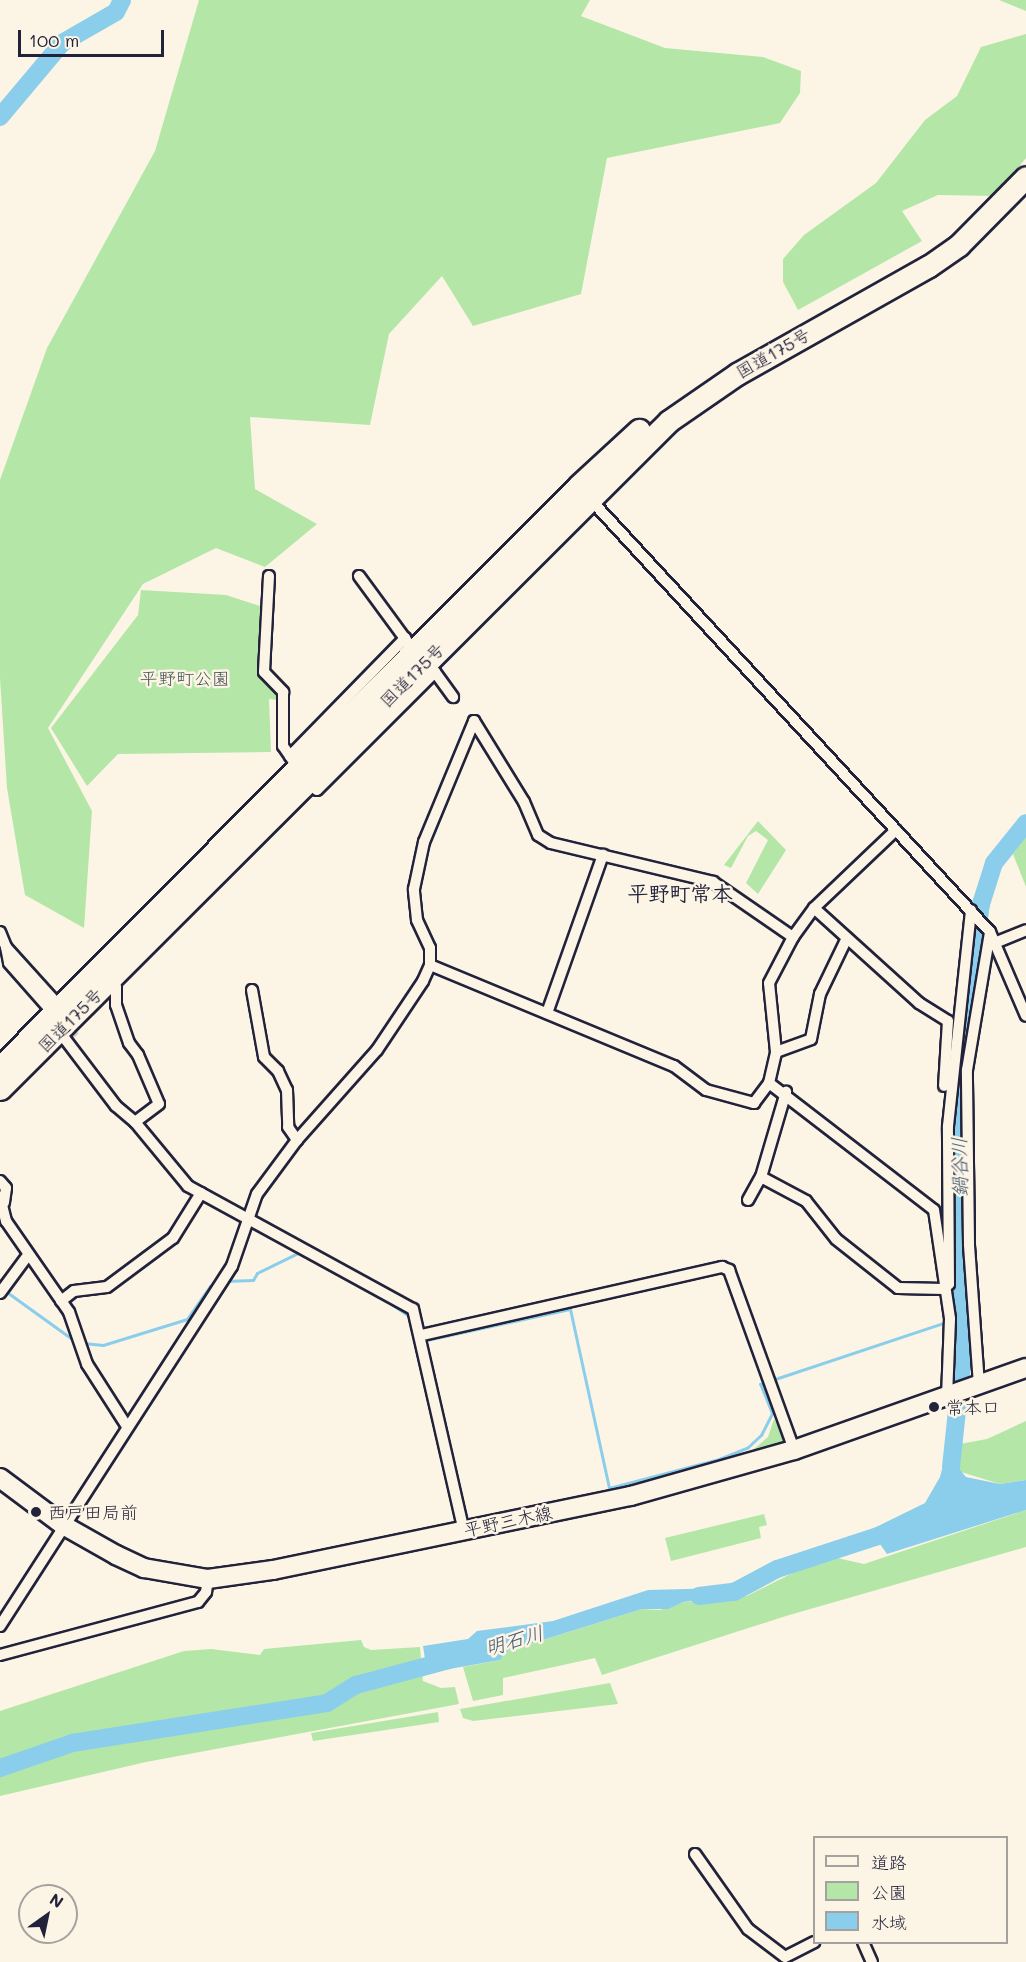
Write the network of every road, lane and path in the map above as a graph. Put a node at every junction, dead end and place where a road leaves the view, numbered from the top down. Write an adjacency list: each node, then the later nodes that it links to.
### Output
1 (1026, 177): 2 (highway, 国道175号)
2 (584, 492): 5 (highway, 国道175号); 8 (street)
3 (269, 576): 7 (street)
4 (359, 576): 5 (street)
5 (420, 656): 6 (street); 7 (highway, 国道175号); 7 (street)
6 (453, 697)
7 (299, 767): 18 (highway, 国道175号); 20 (highway, 国道175号)
8 (896, 830): 10 (street); 11 (street)
9 (603, 855): 14 (street); 17 (street); 21 (street)
10 (814, 908): 14 (street); 16 (street)
11 (972, 910): 15 (street); 31 (street)
12 (1026, 930): 15 (street)
13 (0, 932): 20 (street)
14 (793, 936): 24 (street)
15 (994, 937): 22 (street); 32 (street)
16 (847, 938): 24 (street); 31 (street)
17 (430, 964): 21 (street); 33 (street)
18 (110, 980): 23 (highway, 国道175号); 30 (street)
19 (252, 990): 33 (street)
20 (53, 1006): 25 (highway, 国道175号)
21 (547, 1014): 26 (street)
22 (1026, 1016)
23 (67, 1034): 27 (highway, 国道175号); 28 (street); 28 (street)
24 (776, 1052): 26 (street)
25 (0, 1067)
26 (770, 1083): 29 (street)
27 (0, 1089)
28 (106, 1090): 30 (street)
29 (786, 1092): 34 (street); 41 (street)
30 (135, 1122): 36 (street)
31 (948, 1126): 32 (street); 41 (street)
32 (967, 1128): 46 (street)
33 (297, 1140): 39 (street)
34 (761, 1177): 38 (street); 41 (street)
35 (0, 1181): 37 (street)
36 (201, 1193): 39 (street); 43 (street)
37 (2, 1200): 40 (street)
38 (748, 1200)
39 (250, 1216): 44 (street); 48 (street)
40 (28, 1255): 42 (street); 43 (street)
41 (944, 1289): 47 (street)
42 (0, 1293)
43 (61, 1300): 48 (street)
44 (422, 1335): 49 (street); 52 (street)
45 (1026, 1368): 46 (main road, 平野三木線)
46 (976, 1386): 47 (main road, 平野三木線)
47 (950, 1396): 49 (main road, 平野三木線)
48 (126, 1425): 51 (street)
49 (794, 1450): 52 (main road, 平野三木線)
50 (0, 1478): 51 (main road, 平野三木線)
51 (63, 1525): 53 (main road, 平野三木線); 54 (street)
52 (464, 1531): 53 (main road, 平野三木線)
53 (208, 1579): 55 (street)
54 (0, 1626)
55 (0, 1655)
56 (695, 1854): 59 (street)
57 (813, 1943): 59 (street)
58 (864, 1944): 60 (street)
59 (783, 1959)
60 (872, 1962)

